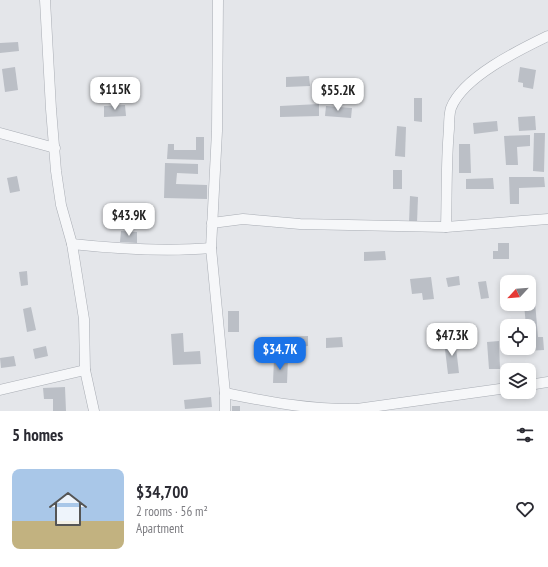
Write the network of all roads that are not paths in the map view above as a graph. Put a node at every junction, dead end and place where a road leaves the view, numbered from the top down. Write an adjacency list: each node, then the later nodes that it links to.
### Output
1 (45, 0): 5 (street)
2 (218, 0): 7 (street)
3 (548, 36): 8 (street)
4 (0, 133): 5 (street)
5 (55, 148): 9 (street)
6 (548, 219): 8 (street)
7 (212, 222): 8 (street); 10 (street)
8 (446, 227)
9 (72, 244): 10 (street); 11 (street)
10 (211, 248): 16 (street)
11 (85, 370): 15 (street); 17 (street)
12 (548, 382): 13 (street)
13 (536, 384)
14 (500, 389): 16 (street)
15 (0, 390)
16 (225, 393): 18 (street)
17 (94, 411)
18 (225, 411)

